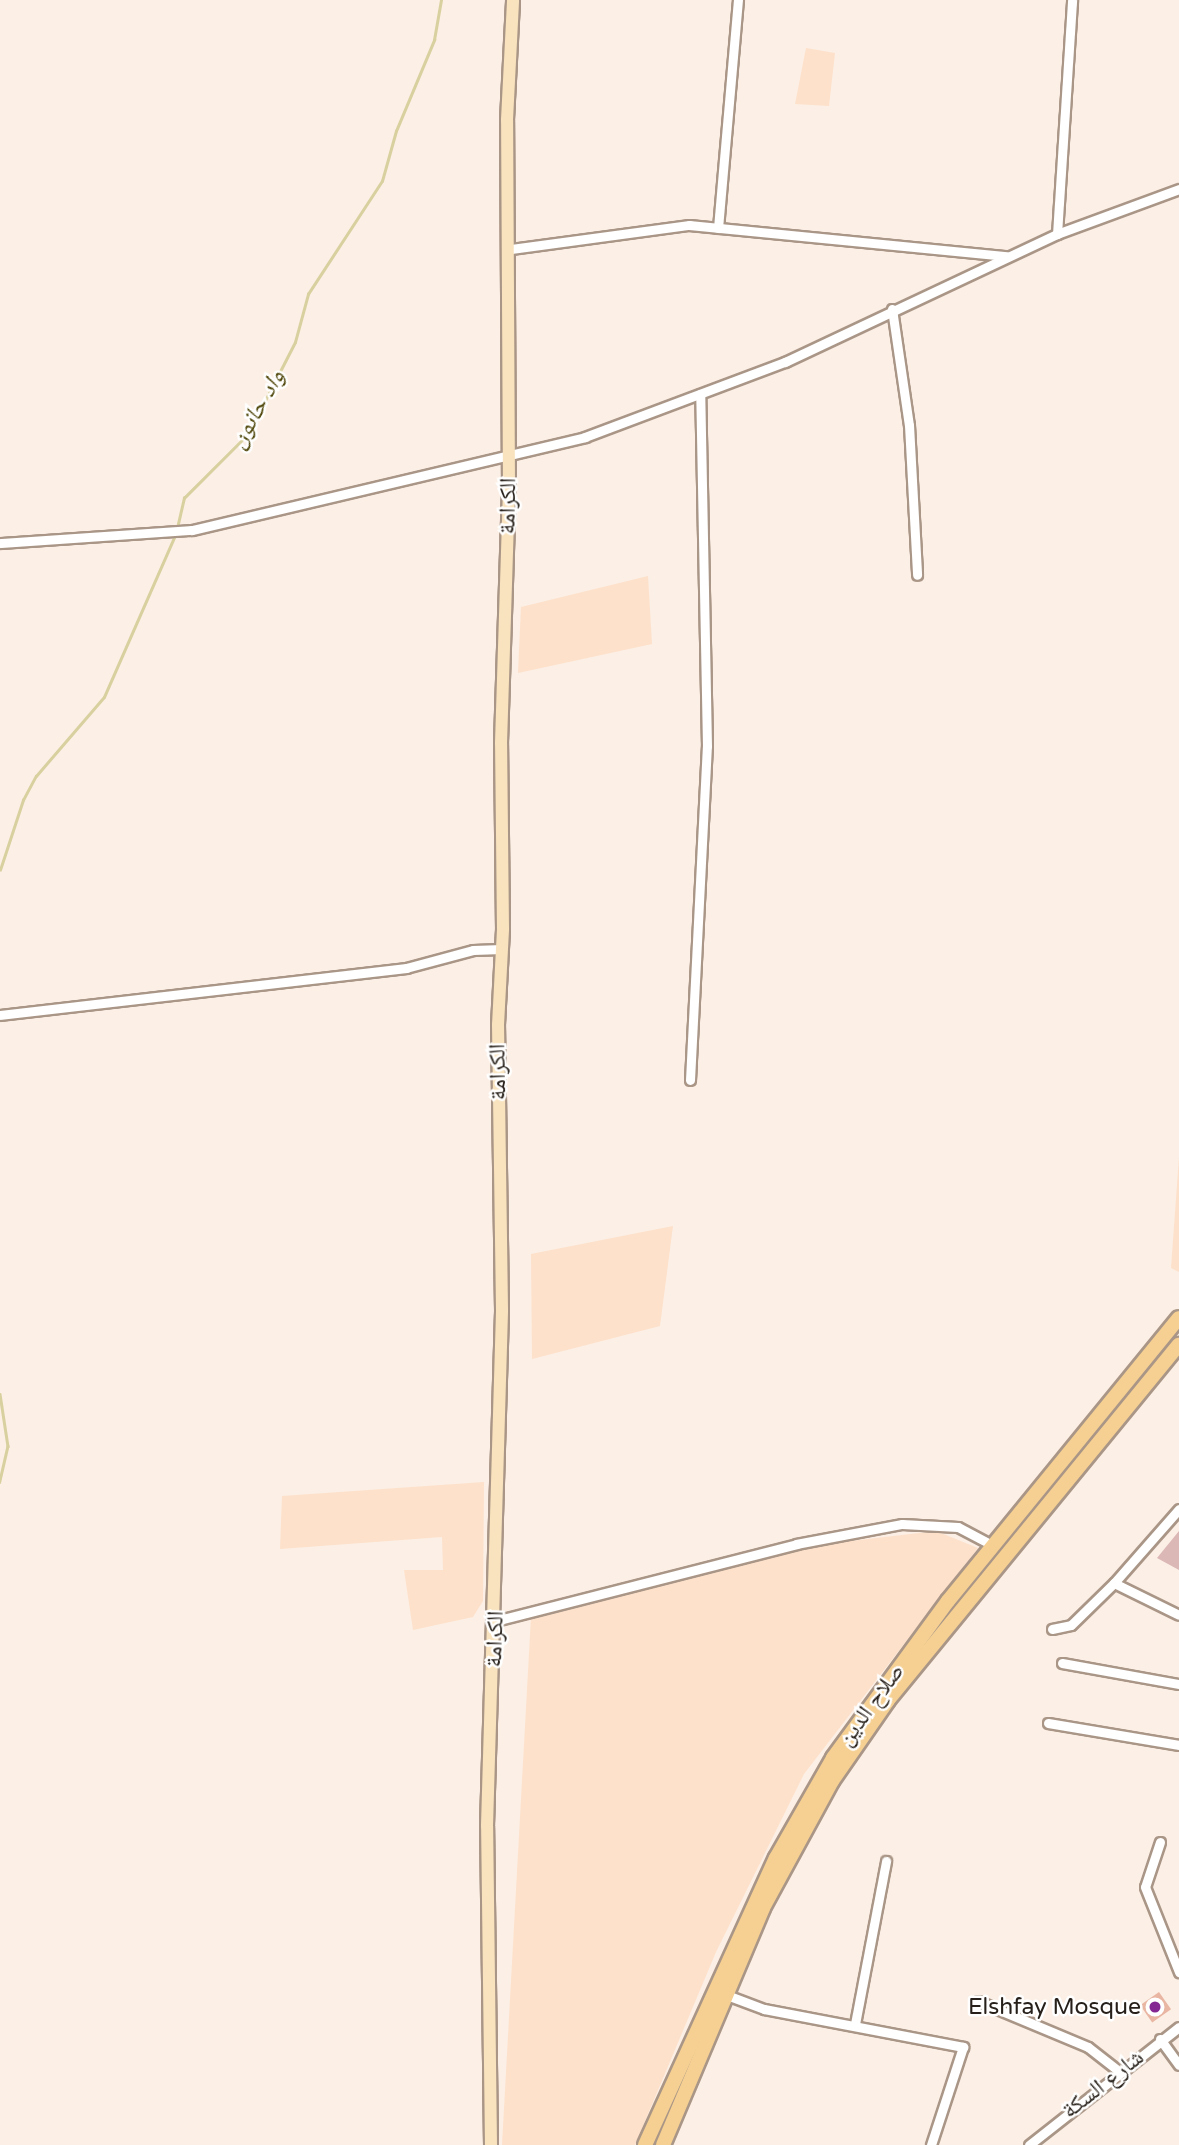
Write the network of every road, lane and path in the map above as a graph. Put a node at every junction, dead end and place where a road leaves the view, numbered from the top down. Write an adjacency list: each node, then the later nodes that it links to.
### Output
1 (513, 0): 7 (main road, الكرامة)
2 (738, 0): 5 (street)
3 (1072, 0): 6 (street)
4 (1179, 189): 6 (street)
5 (718, 228): 7 (street); 8 (street)
6 (1058, 234): 8 (street)
7 (510, 249): 11 (main road, الكرامة)
8 (1006, 256): 9 (street)
9 (892, 309): 10 (street); 13 (street)
10 (700, 394): 11 (street); 16 (street)
11 (509, 457): 12 (street); 14 (main road, الكرامة)
12 (0, 543)
13 (917, 575)
14 (502, 949): 15 (street); 24 (main road, الكرامة)
15 (0, 1015)
16 (690, 1080)
17 (1179, 1318): 21 (highway, صلاح الدين)
18 (1179, 1345): 19 (highway, صلاح الدين)
19 (1173, 1362): 33 (highway, صلاح الدين)
20 (1179, 1509): 22 (street)
21 (994, 1546): 24 (street); 41 (highway, صلاح الدين)
22 (1114, 1583): 23 (street); 25 (street)
23 (1179, 1615)
24 (495, 1621): 40 (main road, الكرامة)
25 (1052, 1629)
26 (1062, 1663): 27 (street)
27 (1179, 1684)
28 (1048, 1723): 29 (street)
29 (1179, 1745)
30 (1160, 1842): 32 (street)
31 (886, 1861): 35 (street)
32 (1179, 1972)
33 (724, 1994): 35 (street); 42 (highway, صلاح الدين)
34 (978, 2001): 39 (street)
35 (855, 2024): 43 (street)
36 (1179, 2026): 37 (street, شارع السكة)
37 (1160, 2039): 38 (street); 39 (street, شارع السكة)
38 (1179, 2065)
39 (1120, 2072): 44 (street, شارع السكة)
40 (491, 2145)
41 (645, 2145)
42 (663, 2145)
43 (931, 2145)
44 (1029, 2145)

